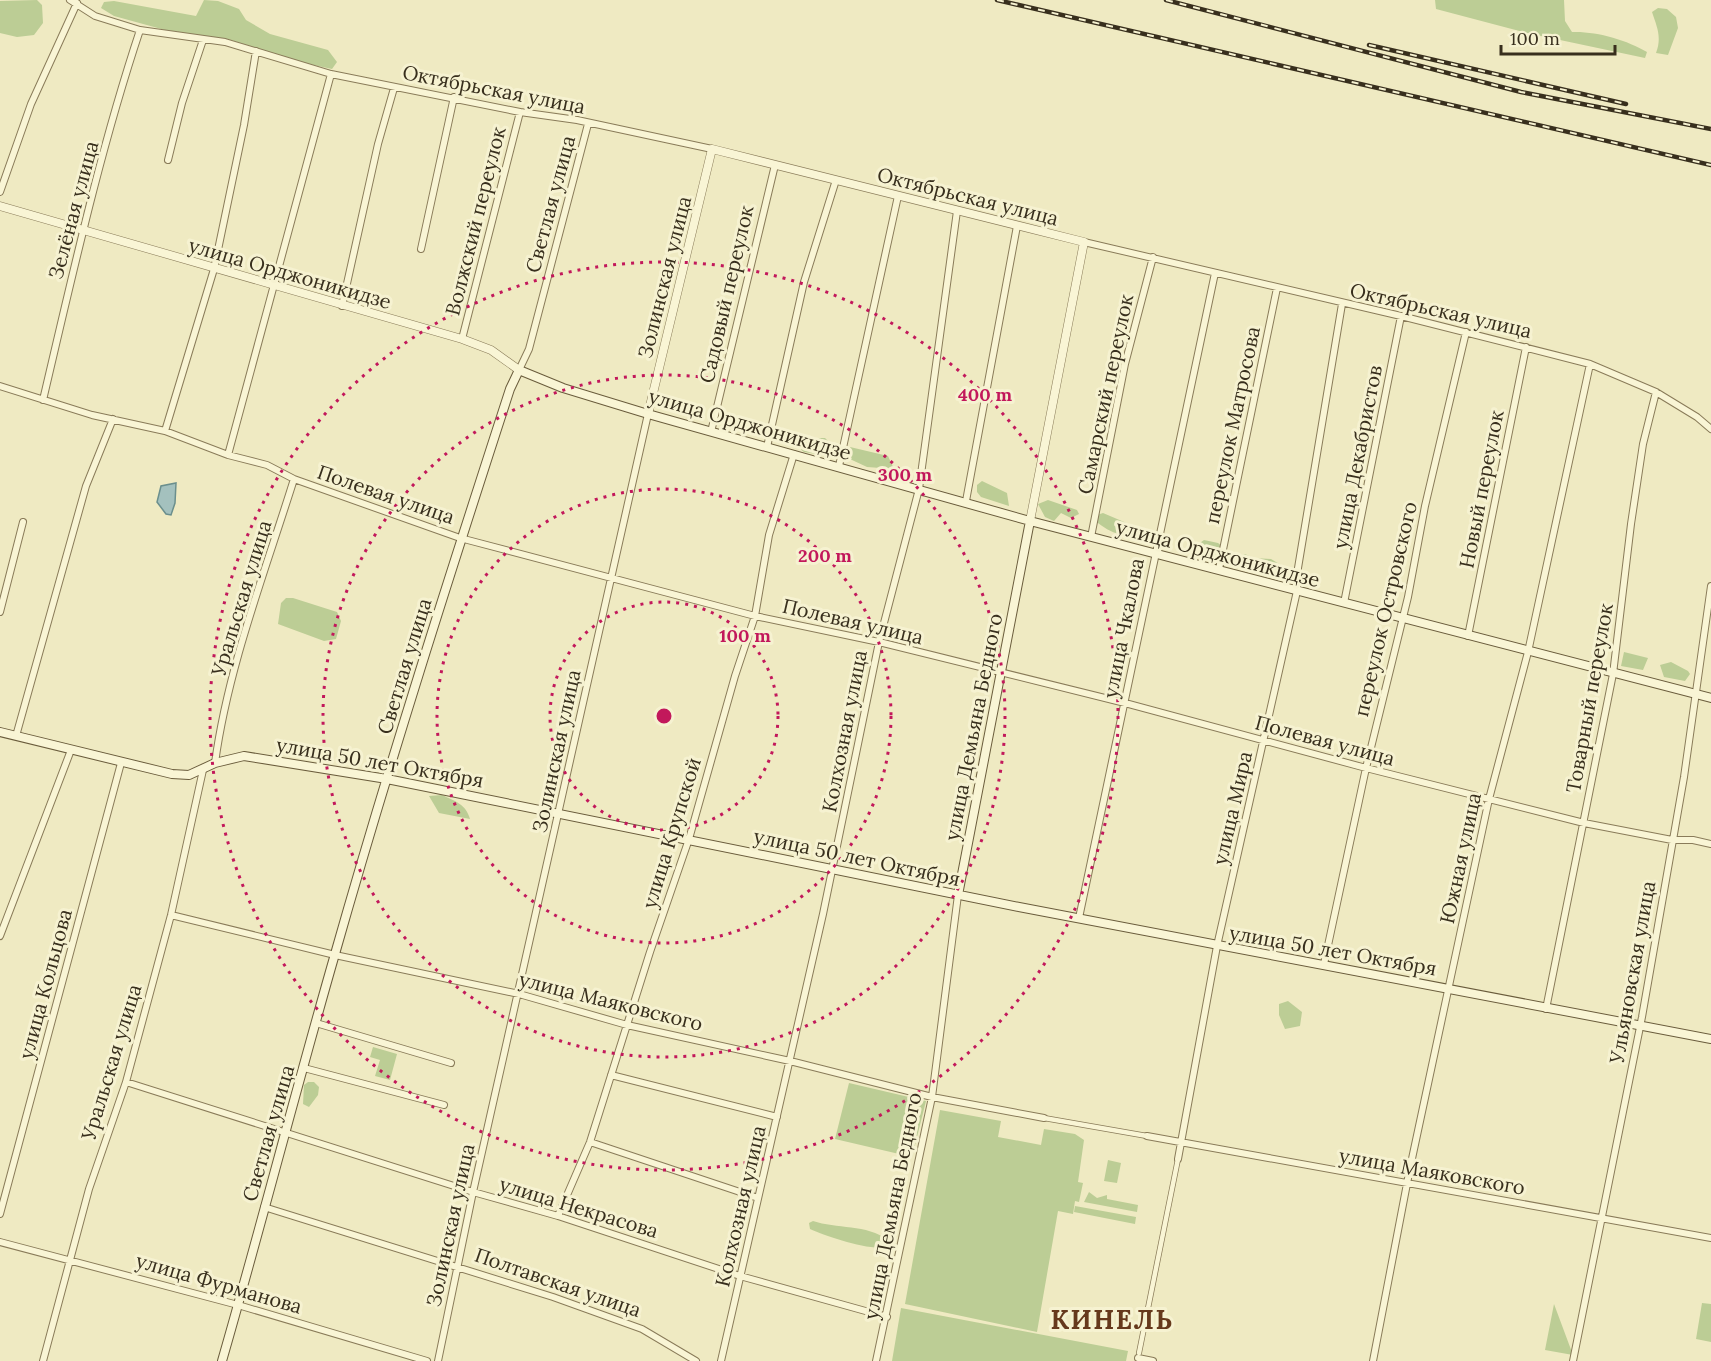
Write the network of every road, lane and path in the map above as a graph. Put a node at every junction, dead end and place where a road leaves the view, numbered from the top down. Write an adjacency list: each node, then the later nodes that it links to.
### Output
1 (74, 1): 2 (street, Октябрьская улица); 14 (street)
2 (140, 30): 3 (street, Октябрьская улица); 19 (street, Зелёная улица)
3 (203, 40): 4 (street, Октябрьская улица); 11 (street)
4 (256, 51): 5 (street, Октябрьская улица); 23 (street)
5 (331, 74): 6 (street, Октябрьская улица); 25 (street)
6 (394, 88): 7 (street, Октябрьская улица); 28 (street)
7 (454, 97): 8 (street, Октябрьская улица); 21 (street)
8 (520, 112): 9 (street, Октябрьская улица); 31 (street, Волжский переулок)
9 (588, 124): 10 (street, Октябрьская улица); 34 (street, Светлая улица)
10 (712, 149): 12 (street, Октябрьская улица); 38 (street, Золинская улица)
11 (168, 160)
12 (775, 165): 13 (street, Октябрьская улица); 42 (street, Садовый переулок)
13 (836, 180): 15 (street, Октябрьская улица); 43 (street)
14 (0, 192)
15 (898, 196): 17 (street, Октябрьская улица); 46 (street)
16 (0, 206): 19 (street, улица Орджоникидзе)
17 (957, 211): 18 (street, Октябрьская улица); 48 (street, Колхозная улица)
18 (1017, 226): 20 (street, Октябрьская улица); 49 (street)
19 (83, 231): 23 (street, улица Орджоникидзе); 37 (street, Зелёная улица)
20 (1084, 242): 22 (street, Октябрьская улица); 50 (street, улица Демьяна Бедного)
21 (421, 249)
22 (1154, 257): 24 (street, Октябрьская улица); 52 (street, Самарский переулок)
23 (214, 269): 25 (street, улица Орджоникидзе); 41 (street)
24 (1215, 273): 26 (street, Октябрьская улица); 54 (street, улица Чкалова)
25 (275, 287): 28 (street, улица Орджоникидзе); 45 (street)
26 (1277, 288): 27 (street, Октябрьская улица); 55 (street, переулок Матросова)
27 (1342, 304): 29 (street, Октябрьская улица); 58 (street, улица Мира)
28 (342, 306): 31 (street, улица Орджоникидзе)
29 (1401, 316): 30 (street, Октябрьская улица); 59 (street, улица Декабристов)
30 (1466, 332): 32 (street, Октябрьская улица); 62 (street, переулок Островского)
31 (462, 339): 34 (street, улица Орджоникидзе)
32 (1526, 347): 33 (street, Октябрьская улица); 63 (street, Новый переулок)
33 (1590, 364): 36 (street, Октябрьская улица); 65 (street, Южная улица)
34 (519, 370): 38 (main road, улица Орджоникидзе); 53 (main road, Светлая улица)
35 (0, 386): 37 (street, Полевая улица)
36 (1656, 392): 40 (street, Октябрьская улица); 67 (street, Товарный переулок)
37 (43, 400): 39 (street, Полевая улица)
38 (648, 414): 42 (main road, улица Орджоникидзе); 56 (street, Золинская улица)
39 (113, 419): 41 (street, Полевая улица); 72 (street)
40 (1711, 429)
41 (165, 431): 45 (street, Полевая улица)
42 (711, 432): 43 (main road, улица Орджоникидзе)
43 (767, 447): 44 (main road, улица Орджоникидзе)
44 (794, 454): 46 (main road, улица Орджоникидзе); 61 (street, улица Крупской)
45 (228, 455): 47 (street, Полевая улица)
46 (839, 466): 48 (main road, улица Орджоникидзе)
47 (294, 479): 53 (street, Полевая улица); 76 (street, Уральская улица)
48 (919, 489): 49 (main road, улица Орджоникидзе); 64 (street, Колхозная улица)
49 (966, 501): 50 (main road, улица Орджоникидзе)
50 (1030, 521): 52 (main road, улица Орджоникидзе); 66 (main road, улица Демьяна Бедного)
51 (23, 522): 60 (street)
52 (1091, 537): 54 (main road, улица Орджоникидзе)
53 (460, 538): 56 (street, Полевая улица); 79 (main road, Светлая улица)
54 (1155, 553): 55 (main road, улица Орджоникидзе); 70 (street, улица Чкалова)
55 (1219, 569): 58 (main road, улица Орджоникидзе)
56 (611, 577): 61 (street, Полевая улица); 81 (street, Золинская улица)
57 (1711, 586): 68 (street, Ульяновская улица)
58 (1297, 591): 59 (main road, улица Орджоникидзе); 73 (street, улица Мира)
59 (1344, 603): 62 (main road, улица Орджоникидзе)
60 (0, 612)
61 (755, 616): 64 (street, Полевая улица); 83 (street, улица Крупской)
62 (1402, 618): 63 (main road, улица Орджоникидзе); 77 (street, переулок Островского)
63 (1468, 636): 65 (main road, улица Орджоникидзе)
64 (879, 642): 66 (street, Полевая улица); 86 (street, Колхозная улица)
65 (1528, 652): 67 (main road, улица Орджоникидзе); 80 (street, Южная улица)
66 (999, 673): 70 (street, Полевая улица); 87 (main road, улица Демьяна Бедного)
67 (1613, 674): 68 (main road, улица Орджоникидзе); 82 (street, Товарный переулок)
68 (1696, 694): 69 (main road, улица Орджоникидзе); 84 (street, Ульяновская улица)
69 (1711, 698)
70 (1125, 703): 73 (street, Полевая улица); 91 (street, улица Чкалова)
71 (0, 732): 72 (main road, улица 50 лет Октября)
72 (16, 736): 74 (main road, улица 50 лет Октября)
73 (1264, 740): 77 (street, Полевая улица); 93 (street, улица Мира)
74 (71, 750): 75 (main road, улица 50 лет Октября); 89 (street)
75 (121, 763): 78 (main road, улица 50 лет Октября); 121 (street, улица Кольцова)
76 (215, 763): 78 (main road, улица 50 лет Октября); 79 (main road, улица 50 лет Октября)
77 (1366, 768): 80 (street, Полевая улица); 95 (street, переулок Островского)
78 (203, 770): 90 (street, Уральская улица)
79 (387, 778): 81 (main road, улица 50 лет Октября); 94 (main road, Светлая улица)
80 (1489, 800): 82 (street, Полевая улица); 96 (street, Южная улица)
81 (560, 812): 83 (main road, улица 50 лет Октября); 97 (street, Золинская улица)
82 (1584, 823): 84 (street, Полевая улица); 98 (street, Товарный переулок)
83 (689, 839): 86 (main road, улица 50 лет Октября); 100 (street, улица Крупской)
84 (1672, 840): 85 (street, Полевая улица); 101 (street, Ульяновская улица)
85 (1711, 844)
86 (833, 870): 87 (main road, улица 50 лет Октября); 103 (street, Колхозная улица)
87 (958, 895): 91 (main road, улица 50 лет Октября); 108 (street, улица Демьяна Бедного)
88 (0, 911): 89 (street)
89 (8, 913): 92 (street)
90 (171, 915): 94 (street, улица Маяковского); 107 (street, Уральская улица)
91 (1079, 918): 93 (main road, улица 50 лет Октября)
92 (0, 936)
93 (1217, 946): 95 (main road, улица 50 лет Октября); 115 (street, улица Мира)
94 (335, 955): 97 (street, улица Маяковского); 99 (main road, Светлая улица)
95 (1324, 964): 96 (main road, улица 50 лет Октября)
96 (1448, 988): 98 (main road, улица 50 лет Октября); 117 (street, Южная улица)
97 (519, 994): 100 (street, улица Маяковского); 118 (street, Золинская улица)
98 (1546, 1008): 101 (main road, улица 50 лет Октября)
99 (316, 1023): 104 (street); 105 (main road, Светлая улица)
100 (627, 1025): 103 (street, улица Маяковского); 106 (street, улица Крупской)
101 (1640, 1026): 102 (main road, улица 50 лет Октября); 123 (street, Ульяновская улица)
102 (1711, 1039)
103 (790, 1061): 108 (street, улица Маяковского); 110 (street, Колхозная улица)
104 (451, 1063)
105 (304, 1068): 109 (street); 112 (main road, Светлая улица)
106 (611, 1075): 110 (street); 114 (street, улица Крупской)
107 (126, 1082): 112 (street, улица Некрасова); 126 (street, Уральская улица)
108 (932, 1097): 111 (street, улица Маяковского); 130 (street, улица Демьяна Бедного)
109 (444, 1106)
110 (777, 1117): 119 (street, Колхозная улица)
111 (1044, 1118): 113 (street)
112 (287, 1132): 118 (street, улица Некрасова); 120 (main road, Светлая улица)
113 (1147, 1136): 115 (street, улица Маяковского)
114 (590, 1142): 119 (street); 122 (street, улица Крупской)
115 (1181, 1142): 116 (street, улица Мира); 117 (street, улица Маяковского)
116 (1178, 1159): 131 (street)
117 (1407, 1183): 123 (street, улица Маяковского); 140 (street, Южная улица)
118 (473, 1192): 122 (street, улица Некрасова); 127 (street, Золинская улица)
119 (758, 1198): 128 (street, Колхозная улица)
120 (264, 1207): 127 (street, Полтавская улица); 129 (main road, Светлая улица)
121 (0, 1214)
122 (558, 1216): 128 (street, улица Некрасова)
123 (1603, 1219): 124 (street, улица Маяковского); 141 (street, Ульяновская улица)
124 (1711, 1238)
125 (0, 1242): 126 (street, улица Фурманова)
126 (69, 1258): 129 (street, улица Фурманова); 132 (street, Уральская улица)
127 (458, 1265): 135 (street, Золинская улица); 136 (street, Полтавская улица)
128 (740, 1276): 130 (street, улица Некрасова); 137 (street, Колхозная улица)
129 (238, 1305): 133 (main road, Светлая улица); 134 (street, улица Фурманова)
130 (887, 1317): 138 (street, улица Демьяна Бедного)
131 (1138, 1357): 139 (street)
132 (42, 1361)
133 (222, 1361)
134 (428, 1361)
135 (438, 1361)
136 (696, 1361)
137 (721, 1361)
138 (876, 1361)
139 (1153, 1361)
140 (1373, 1361)
141 (1573, 1361)

